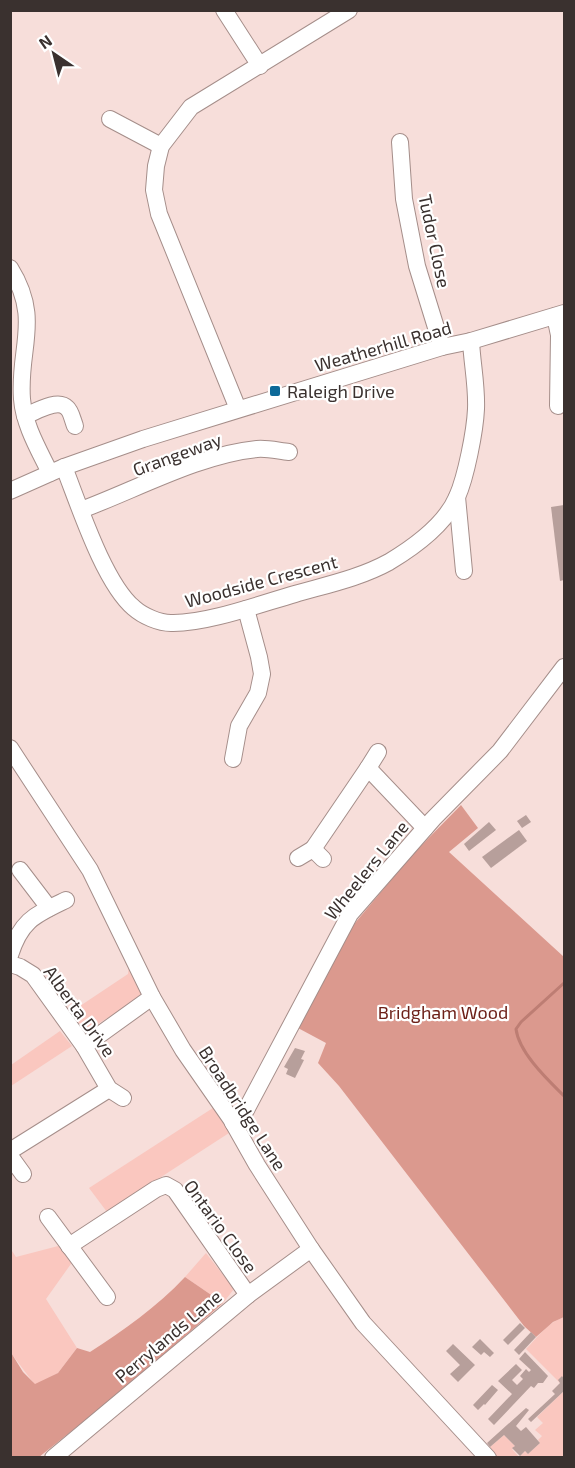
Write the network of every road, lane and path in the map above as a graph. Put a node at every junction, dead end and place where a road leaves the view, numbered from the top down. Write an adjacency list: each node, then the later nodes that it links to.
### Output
1 (224, 10): 3 (street)
2 (349, 10): 3 (street)
3 (260, 66): 6 (street)
4 (110, 119): 6 (street)
5 (400, 142): 10 (street, Tudor Close)
6 (161, 146): 13 (street)
7 (10, 268): 11 (street, Woodside Crescent)
8 (560, 314): 9 (street, Weatherhill Road); 12 (street)
9 (471, 341): 10 (street, Weatherhill Road); 19 (street, Woodside Crescent)
10 (442, 347): 13 (street, Weatherhill Road)
11 (18, 355): 14 (street, Woodside Crescent)
12 (558, 406)
13 (238, 409): 17 (street, Weatherhill Road)
14 (25, 416): 15 (street); 17 (street, Woodside Crescent)
15 (75, 426)
16 (289, 453): 20 (street, Grangeway)
17 (57, 470): 18 (street, Weatherhill Road); 20 (street, Woodside Crescent)
18 (10, 491)
19 (457, 497): 21 (street, Woodside Crescent); 22 (street, Woodside Crescent)
20 (81, 510): 22 (street, Woodside Crescent)
21 (464, 571)
22 (246, 609): 26 (street)
23 (564, 667): 28 (street, Wheelers Lane)
24 (10, 748): 35 (street, Broadbridge Lane)
25 (378, 752): 27 (street)
26 (233, 759)
27 (368, 768): 28 (street); 29 (street)
28 (425, 828): 37 (street, Wheelers Lane)
29 (311, 855)
30 (20, 870): 32 (street)
31 (66, 900): 32 (street)
32 (49, 908): 33 (street)
33 (10, 955)
34 (10, 964): 36 (street, Alberta Drive)
35 (152, 997): 36 (street); 37 (street, Broadbridge Lane)
36 (84, 1046): 38 (street, Alberta Drive)
37 (233, 1123): 43 (street, Broadbridge Lane)
38 (10, 1151)
39 (10, 1156): 40 (street)
40 (23, 1174)
41 (48, 1217): 42 (street)
42 (69, 1246): 44 (street, Ontario Close); 45 (street)
43 (311, 1249): 44 (street, Perrylands Lane); 47 (street, Broadbridge Lane)
44 (248, 1295): 46 (street, Perrylands Lane)
45 (107, 1297)
46 (53, 1458)
47 (488, 1458)

